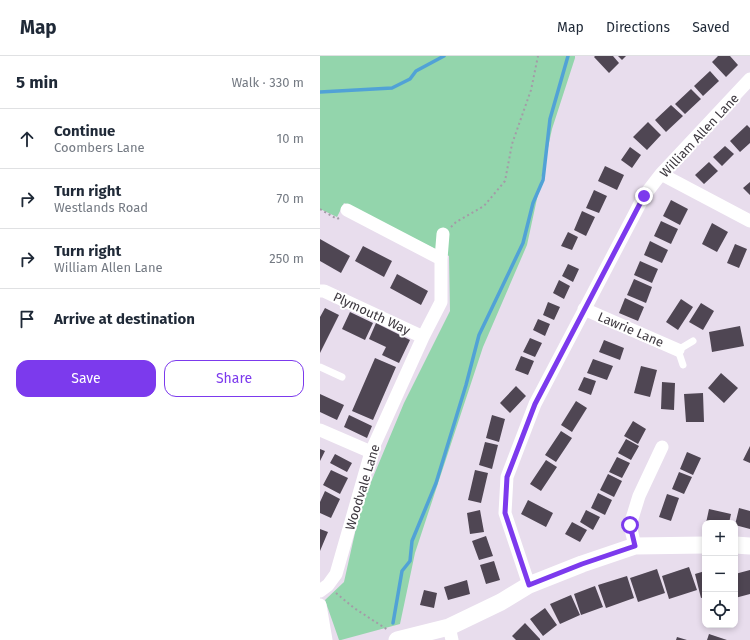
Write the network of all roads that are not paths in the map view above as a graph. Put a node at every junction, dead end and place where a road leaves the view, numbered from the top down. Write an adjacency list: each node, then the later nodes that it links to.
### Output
1 (750, 79): 2 (street, William Allen Lane)
2 (661, 174): 4 (street); 8 (street, William Allen Lane)
3 (347, 210): 6 (street)
4 (750, 220)
5 (443, 234): 6 (street, Woodvale Lane)
6 (441, 258): 9 (street, Woodvale Lane)
7 (320, 291): 9 (street, Plymouth Way)
8 (584, 309): 11 (street, Lawrie Lane); 22 (street, William Allen Lane)
9 (423, 337): 17 (street, Woodvale Lane)
10 (693, 341): 11 (lane)
11 (678, 350): 12 (lane)
12 (683, 365)
13 (320, 367): 14 (lane)
14 (342, 377)
15 (320, 430): 17 (street)
16 (662, 447): 20 (street)
17 (371, 452): 23 (street, Woodvale Lane)
18 (702, 545): 20 (street)
19 (738, 545): 21 (street)
20 (635, 546): 22 (street)
21 (750, 546)
22 (529, 585): 25 (street)
23 (324, 588)
24 (320, 605): 26 (street)
25 (451, 634): 27 (street)
26 (326, 640)
27 (399, 640)

